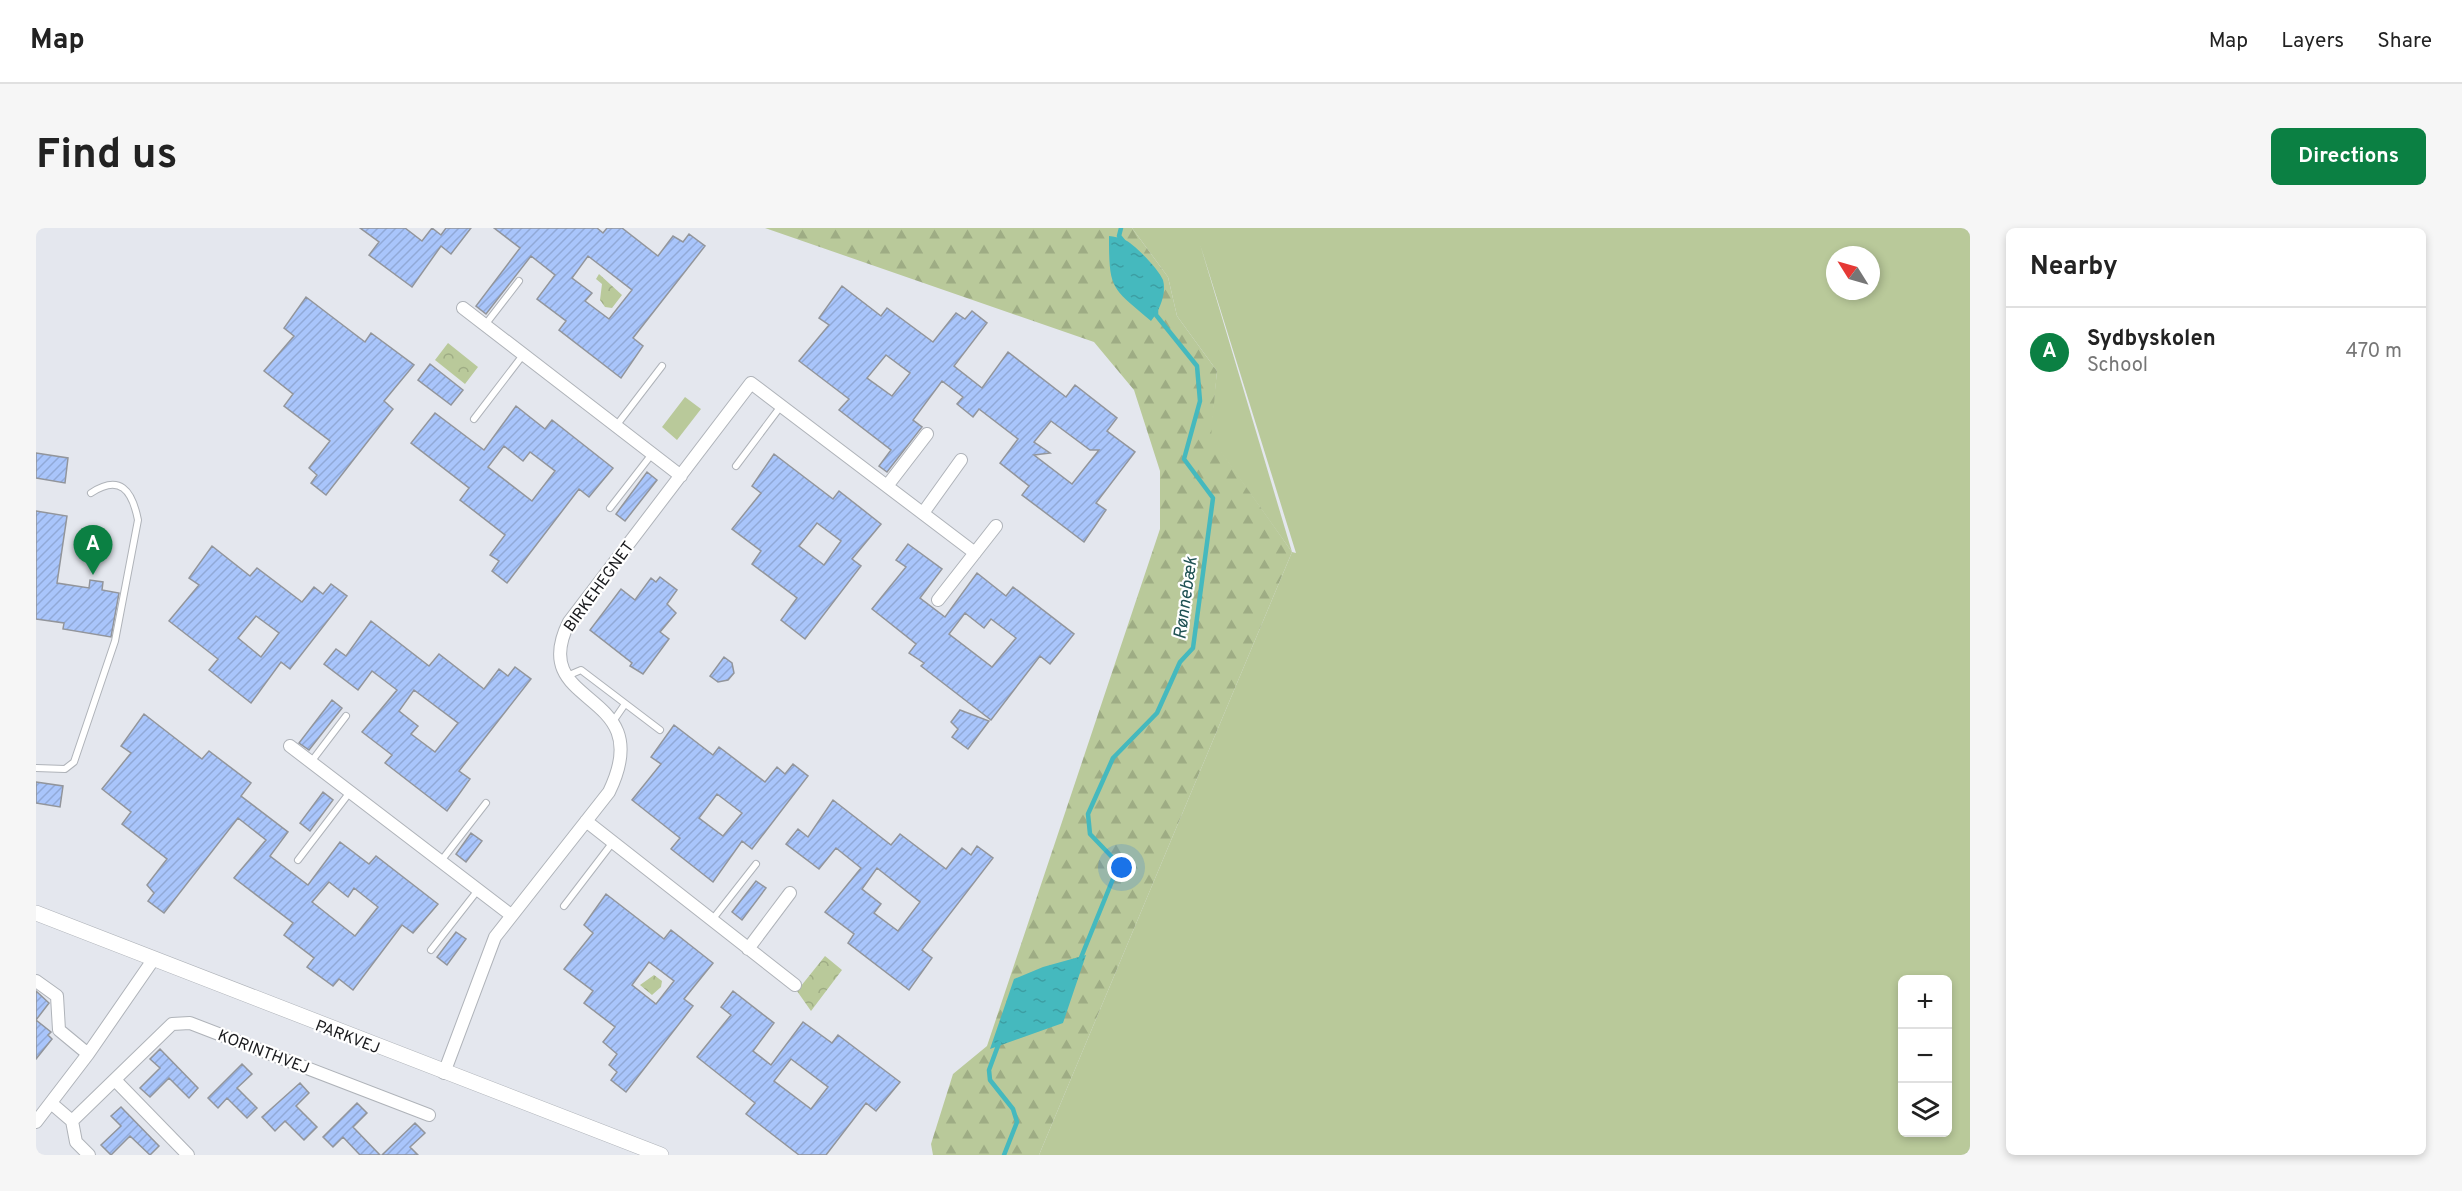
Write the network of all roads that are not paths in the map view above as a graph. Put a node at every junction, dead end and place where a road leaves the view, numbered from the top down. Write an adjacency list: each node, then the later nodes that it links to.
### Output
1 (519, 281): 3 (lane)
2 (463, 308): 3 (street)
3 (485, 325): 4 (street)
4 (523, 355): 7 (lane); 8 (street)
5 (662, 366): 8 (lane)
6 (781, 406): 12 (lane); 13 (street, BIRKEHEGNET); 14 (street, BIRKEHEGNET)
7 (474, 419)
8 (616, 426): 10 (street)
9 (927, 434): 14 (street)
10 (652, 454): 13 (street); 16 (lane)
11 (961, 460): 17 (street)
12 (736, 466)
13 (681, 476): 21 (street, BIRKEHEGNET)
14 (887, 486): 17 (street, BIRKEHEGNET)
15 (91, 493): 28 (lane)
16 (610, 508)
17 (923, 513): 19 (street, BIRKEHEGNET)
18 (996, 526): 19 (street)
19 (975, 553): 20 (street)
20 (938, 600)
21 (566, 676): 22 (lane); 24 (street)
22 (626, 704): 24 (lane); 25 (lane)
23 (346, 716): 27 (lane)
24 (614, 720): 31 (street)
25 (660, 730)
26 (290, 746): 27 (street)
27 (311, 762): 29 (street)
28 (36, 768)
29 (350, 792): 33 (lane); 34 (street)
30 (486, 803): 34 (lane)
31 (586, 821): 32 (street); 40 (street)
32 (613, 842): 38 (lane); 41 (street)
33 (298, 860)
34 (441, 862): 36 (street)
35 (756, 864): 41 (lane)
36 (478, 890): 40 (street); 43 (lane)
37 (790, 893): 42 (street)
38 (564, 906)
39 (36, 913): 44 (street, PARKVEJ)
40 (511, 915): 48 (street)
41 (712, 920): 42 (street)
42 (748, 949): 46 (street)
43 (431, 950)
44 (153, 960): 47 (street); 48 (street, PARKVEJ)
45 (36, 981): 47 (street)
46 (795, 985)
47 (88, 1054): 50 (street)
48 (444, 1073): 56 (street, PARKVEJ)
49 (115, 1080): 51 (street, KORINTHVEJ); 52 (street, KORINTHVEJ); 55 (street)
50 (51, 1103): 52 (street); 53 (street)
51 (429, 1115)
52 (72, 1121): 54 (street)
53 (36, 1122)
54 (89, 1155)
55 (188, 1155)
56 (661, 1155)

